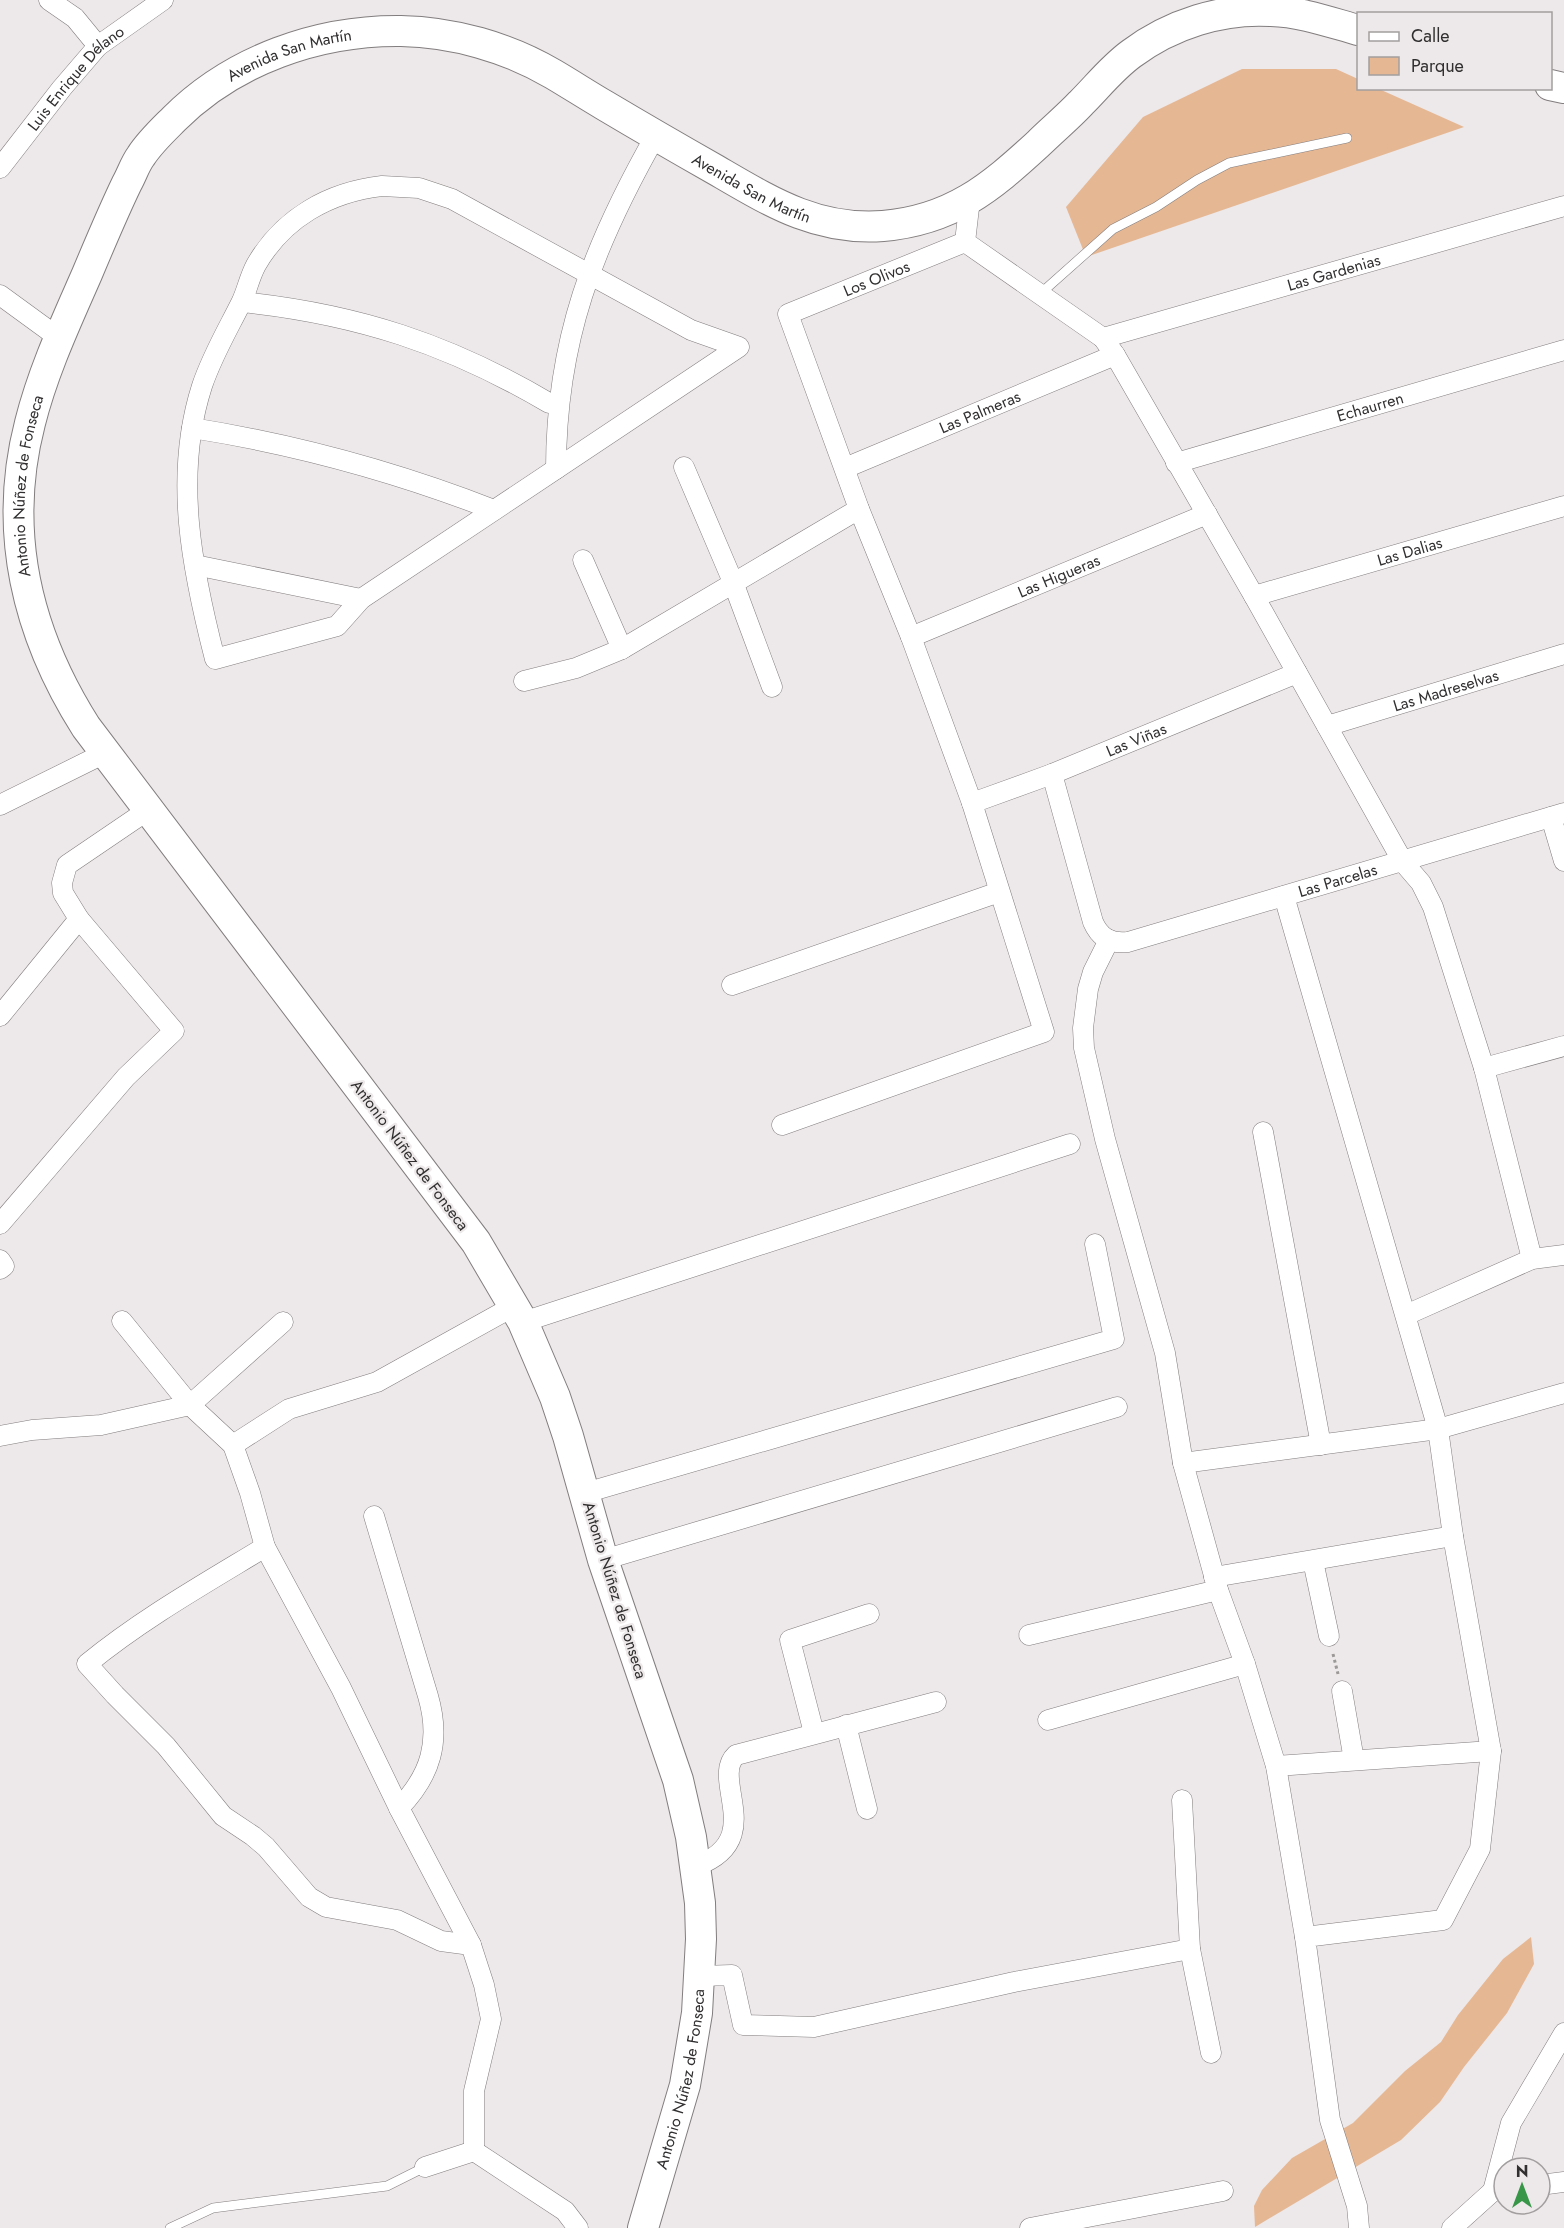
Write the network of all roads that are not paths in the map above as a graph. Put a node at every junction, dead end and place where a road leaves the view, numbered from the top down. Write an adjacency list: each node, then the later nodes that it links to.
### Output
1 (49, 0): 4 (street)
2 (163, 0): 4 (street, Luis Enrique Délano)
3 (1357, 29): 9 (main road, Avenida San Martín)
4 (98, 46): 8 (street, Luis Enrique Délano)
5 (656, 135): 7 (main road, Avenida San Martín); 9 (main road, Avenida San Martín); 12 (street)
6 (1347, 138): 13 (lane)
7 (140, 156): 16 (main road, Antonio Núñez de Fonseca)
8 (0, 168)
9 (970, 200): 11 (street)
10 (1564, 206): 17 (street, Las Gardenias)
11 (965, 242): 13 (street); 24 (street, Los Olivos)
12 (589, 274): 15 (street); 25 (street); 25 (street)
13 (1040, 294): 17 (street)
14 (0, 295): 16 (street)
15 (242, 302): 20 (street); 21 (street)
16 (59, 338): 42 (main road, Antonio Núñez de Fonseca)
17 (1103, 338): 19 (street)
18 (1564, 350): 22 (street, Echaurren)
19 (1115, 355): 22 (street); 24 (street, Las Palmeras)
20 (549, 403)
21 (192, 428): 28 (street); 31 (street)
22 (1176, 463): 29 (street)
23 (684, 467): 32 (street)
24 (845, 468): 27 (street)
25 (556, 469): 28 (street)
26 (1564, 506): 33 (street, Las Dalias)
27 (859, 509): 32 (street); 35 (street)
28 (494, 510): 34 (street)
29 (1207, 514): 33 (street); 35 (street, Las Higueras)
30 (583, 560): 36 (street)
31 (195, 565): 34 (street); 34 (street)
32 (733, 582): 36 (street); 40 (street)
33 (1254, 596): 38 (street)
34 (361, 599)
35 (911, 637): 44 (street)
36 (622, 650): 39 (street)
37 (1564, 654): 41 (street, Las Madreselvas)
38 (1297, 673): 41 (street); 43 (street, Las Viñas)
39 (524, 681)
40 (772, 687)
41 (1327, 726): 49 (street)
42 (105, 753): 45 (street); 46 (main road, Antonio Núñez de Fonseca)
43 (1052, 774): 44 (street, Las Viñas); 53 (street)
44 (972, 803): 50 (street)
45 (0, 805)
46 (148, 810): 52 (street); 67 (main road, Antonio Núñez de Fonseca)
47 (1558, 815): 48 (street); 49 (street, Las Parcelas)
48 (1564, 861)
49 (1403, 862): 51 (street, Las Parcelas); 57 (street)
50 (999, 892): 54 (street); 58 (street)
51 (1284, 896): 53 (street, Las Parcelas); 68 (street)
52 (79, 919): 55 (street); 61 (street)
53 (1109, 940): 78 (street)
54 (732, 985)
55 (0, 1016)
56 (1564, 1046): 57 (street)
57 (1484, 1068): 64 (street)
58 (782, 1125)
59 (1263, 1132): 77 (street)
60 (1070, 1144): 67 (street)
61 (0, 1224)
62 (1095, 1244): 79 (street)
63 (1564, 1255): 64 (street)
64 (1532, 1259): 68 (street)
65 (0, 1260): 66 (street)
66 (0, 1269)
67 (518, 1314): 76 (street); 79 (main road, Antonio Núñez de Fonseca)
68 (1406, 1315): 74 (street)
69 (122, 1321): 72 (street)
70 (283, 1322): 72 (street)
71 (1564, 1394): 74 (street)
72 (190, 1405): 75 (street); 76 (street)
73 (1117, 1407): 83 (street)
74 (1438, 1429): 77 (street); 81 (street)
75 (0, 1436)
76 (233, 1445): 82 (street)
77 (1321, 1445): 78 (street)
78 (1183, 1463): 85 (street)
79 (585, 1493): 83 (main road, Antonio Núñez de Fonseca)
80 (374, 1516): 99 (street)
81 (1453, 1536): 84 (street); 95 (street)
82 (265, 1547): 99 (street); 103 (street)
83 (603, 1560): 101 (main road, Antonio Núñez de Fonseca)
84 (1313, 1561): 85 (street); 88 (street)
85 (1216, 1583): 87 (street); 89 (street)
86 (869, 1614): 94 (street)
87 (1029, 1635)
88 (1329, 1636)
89 (1245, 1664): 92 (street); 97 (street)
90 (1342, 1691): 96 (street)
91 (936, 1702): 93 (street)
92 (1048, 1720)
93 (846, 1725): 94 (street); 100 (street)
94 (814, 1733): 101 (street)
95 (1491, 1751): 96 (street); 102 (street)
96 (1354, 1760): 97 (street)
97 (1276, 1766): 102 (street)
98 (1182, 1800): 104 (street)
99 (399, 1808): 103 (street)
100 (867, 1809)
101 (696, 1866): 105 (main road, Antonio Núñez de Fonseca)
102 (1305, 1937): 118 (street)
103 (471, 1945): 108 (street)
104 (1190, 1949): 105 (street); 107 (street)
105 (700, 1976): 116 (main road, Antonio Núñez de Fonseca)
106 (1564, 2033): 109 (street)
107 (1211, 2053)
108 (474, 2151): 110 (street); 115 (street)
109 (1505, 2156)
110 (425, 2167): 114 (lane)
111 (1223, 2191): 113 (street)
112 (1492, 2196): 119 (street)
113 (1068, 2225): 117 (street)
114 (170, 2228)
115 (578, 2228)
116 (643, 2228)
117 (1030, 2228)
118 (1359, 2228)
119 (1452, 2228)

